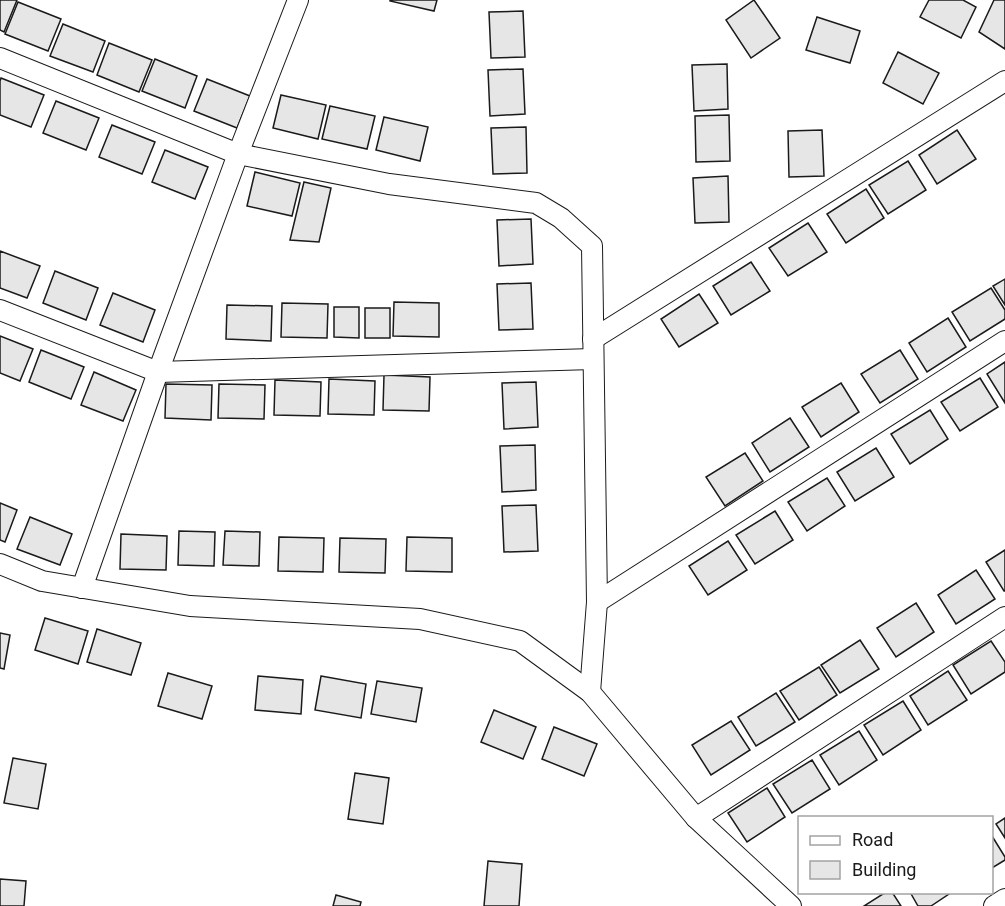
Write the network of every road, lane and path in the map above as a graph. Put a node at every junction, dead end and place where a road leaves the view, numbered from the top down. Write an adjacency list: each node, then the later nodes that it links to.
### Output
1 (298, 0): 4 (street)
2 (0, 58): 4 (street)
3 (1005, 81): 7 (street)
4 (238, 154): 7 (street); 8 (street)
5 (0, 310): 8 (street)
6 (1005, 340): 11 (street)
7 (593, 349): 8 (street); 11 (street)
8 (158, 372): 10 (street)
9 (0, 564): 10 (street)
10 (82, 588): 13 (street)
11 (597, 602): 13 (street)
12 (1005, 617): 14 (street)
13 (590, 692): 14 (street)
14 (696, 818): 16 (street)
15 (1005, 899): 17 (street)
16 (791, 906)
17 (994, 906)

